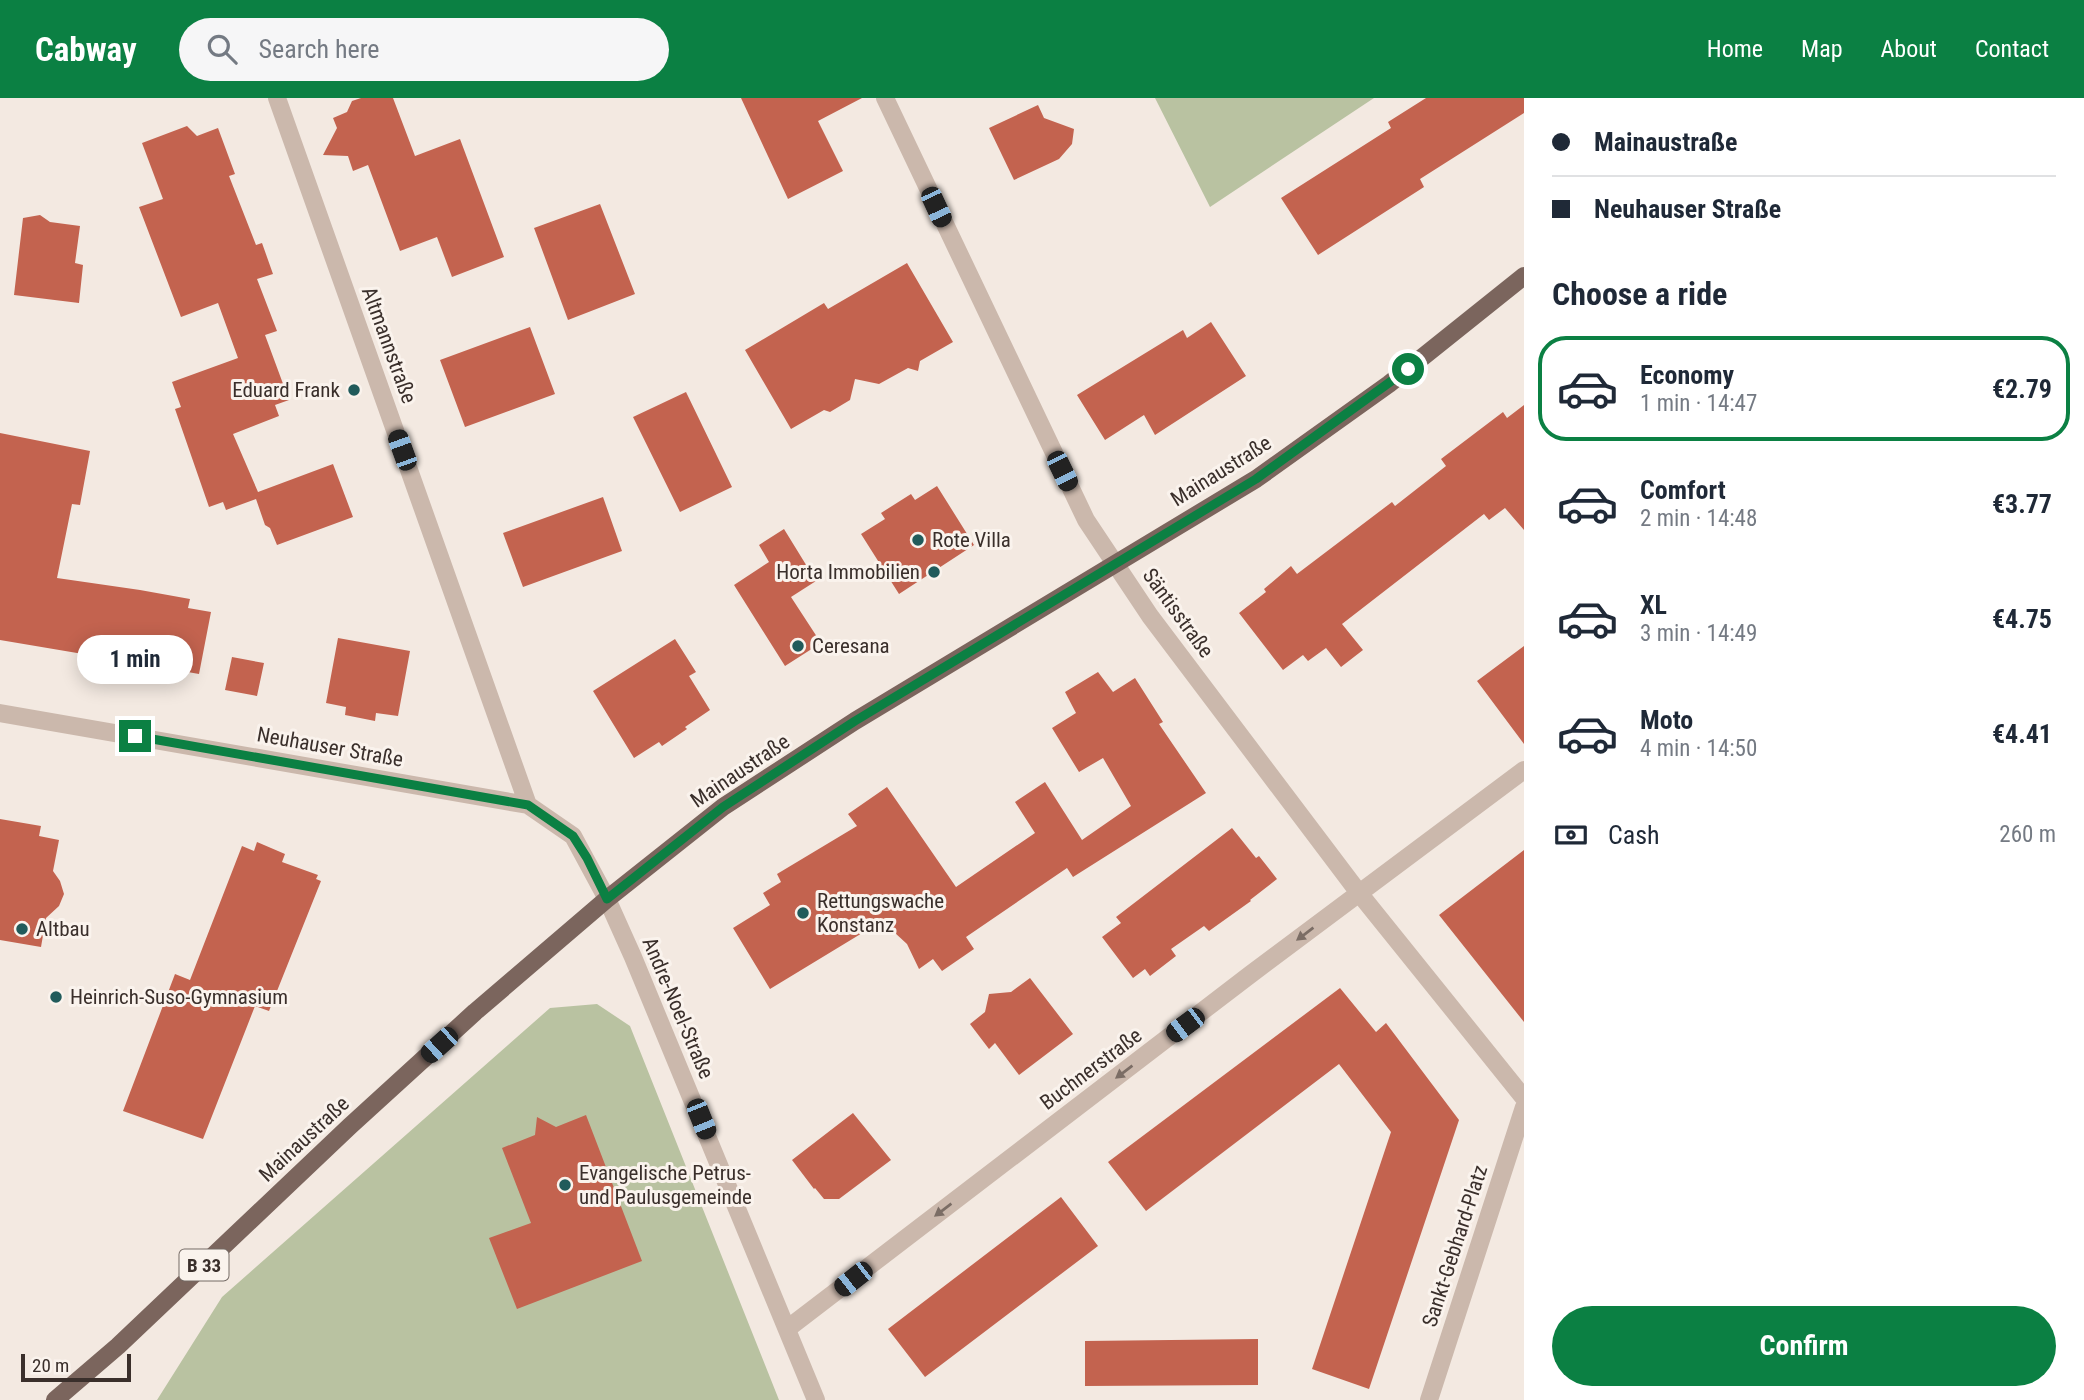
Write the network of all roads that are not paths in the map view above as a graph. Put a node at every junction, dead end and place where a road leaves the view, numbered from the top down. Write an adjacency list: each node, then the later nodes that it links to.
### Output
1 (277, 98): 7 (street, Altmannstraße)
2 (885, 98): 4 (street, Säntisstraße)
3 (1524, 276): 4 (main road, Mainaustraße / B 33)
4 (1115, 563): 8 (street, Säntisstraße); 9 (main road, Mainaustraße / B 33)
5 (0, 713): 7 (street, Neuhauser Straße)
6 (1524, 770): 8 (street, Buchnerstraße)
7 (528, 805): 9 (street, Neuhauser Straße)
8 (1359, 893): 10 (street, Säntisstraße); 12 (street, Buchnerstraße, one-way to 12)
9 (607, 899): 12 (street, Andre-Noel-Straße); 13 (main road, Mainaustraße / B 33)
10 (1524, 1098)
11 (1524, 1107): 15 (street, Sankt-Gebhard-Platz)
12 (787, 1329): 14 (street, Andre-Noel-Straße)
13 (55, 1400)
14 (816, 1400)
15 (1429, 1400)

